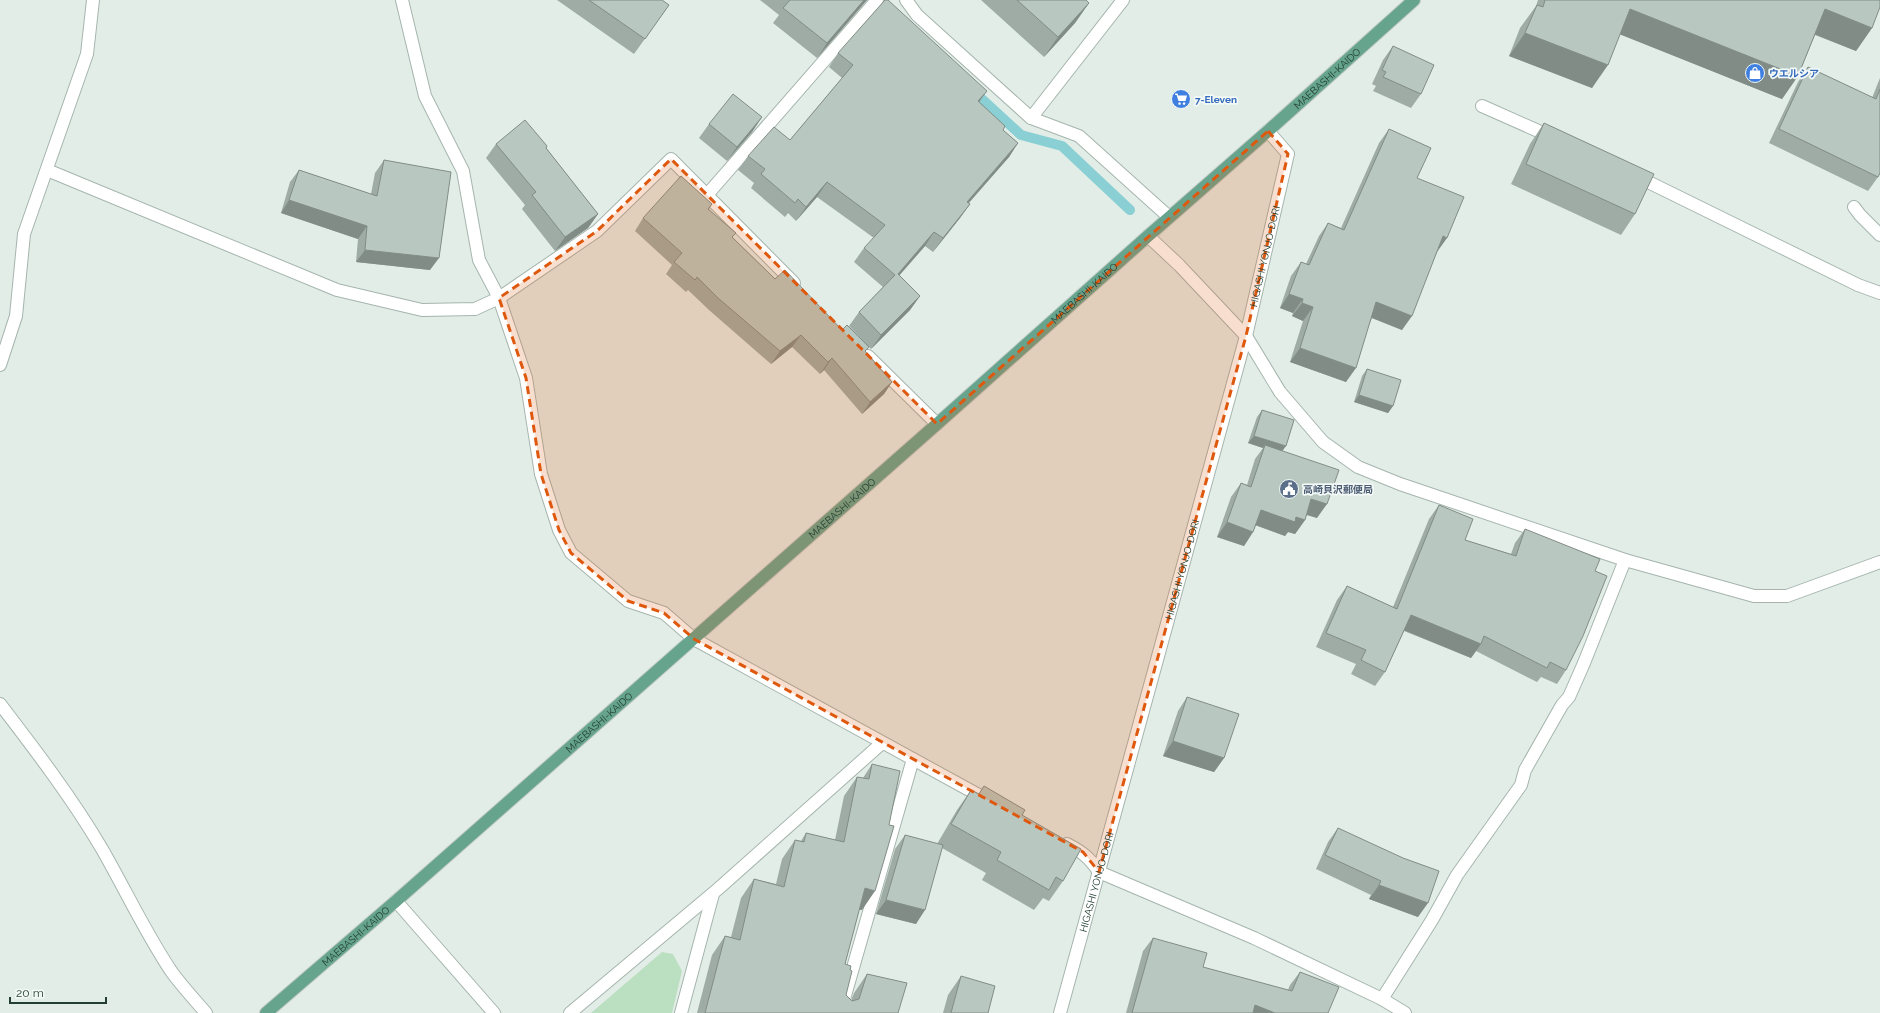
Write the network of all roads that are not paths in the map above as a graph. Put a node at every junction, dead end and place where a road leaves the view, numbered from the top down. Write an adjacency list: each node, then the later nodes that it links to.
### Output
1 (93, 0): 11 (street)
2 (402, 0): 20 (street)
3 (877, 0): 13 (street)
4 (906, 0): 8 (street)
5 (1123, 0): 8 (street)
6 (1414, 0): 9 (main road, MAEBASHI-KAIDO)
7 (1482, 106): 10 (street)
8 (1030, 118): 15 (street)
9 (1268, 131): 15 (main road, MAEBASHI-KAIDO); 21 (street, HIGASHI YONJO-DORI)
10 (1563, 143)
11 (47, 170): 20 (street); 23 (street)
12 (1624, 171): 19 (street)
13 (706, 196): 18 (street); 20 (street)
14 (1854, 207): 16 (street)
15 (1169, 217): 17 (main road, MAEBASHI-KAIDO)
16 (1880, 235)
17 (1148, 236): 21 (street); 24 (main road, MAEBASHI-KAIDO)
18 (802, 290)
19 (1880, 293)
20 (499, 298): 27 (street)
21 (1246, 336): 25 (street); 33 (street, HIGASHI YONJO-DORI)
22 (858, 346): 24 (street)
23 (0, 364)
24 (937, 424): 27 (main road, MAEBASHI-KAIDO)
25 (1625, 560): 26 (street); 36 (street)
26 (1880, 562)
27 (694, 639): 29 (street); 35 (main road, MAEBASHI-KAIDO)
28 (0, 704): 37 (street)
29 (882, 743): 30 (street); 34 (street)
30 (913, 759): 31 (street); 42 (street)
31 (995, 804)
32 (1056, 837): 33 (street)
33 (1099, 872): 36 (street); 43 (street, HIGASHI YONJO-DORI)
34 (712, 894): 40 (street); 41 (street)
35 (396, 901): 38 (main road, MAEBASHI-KAIDO); 39 (street)
36 (1382, 999): 44 (street)
37 (206, 1013)
38 (266, 1013)
39 (494, 1013)
40 (570, 1013)
41 (681, 1013)
42 (840, 1013)
43 (1060, 1013)
44 (1405, 1013)

